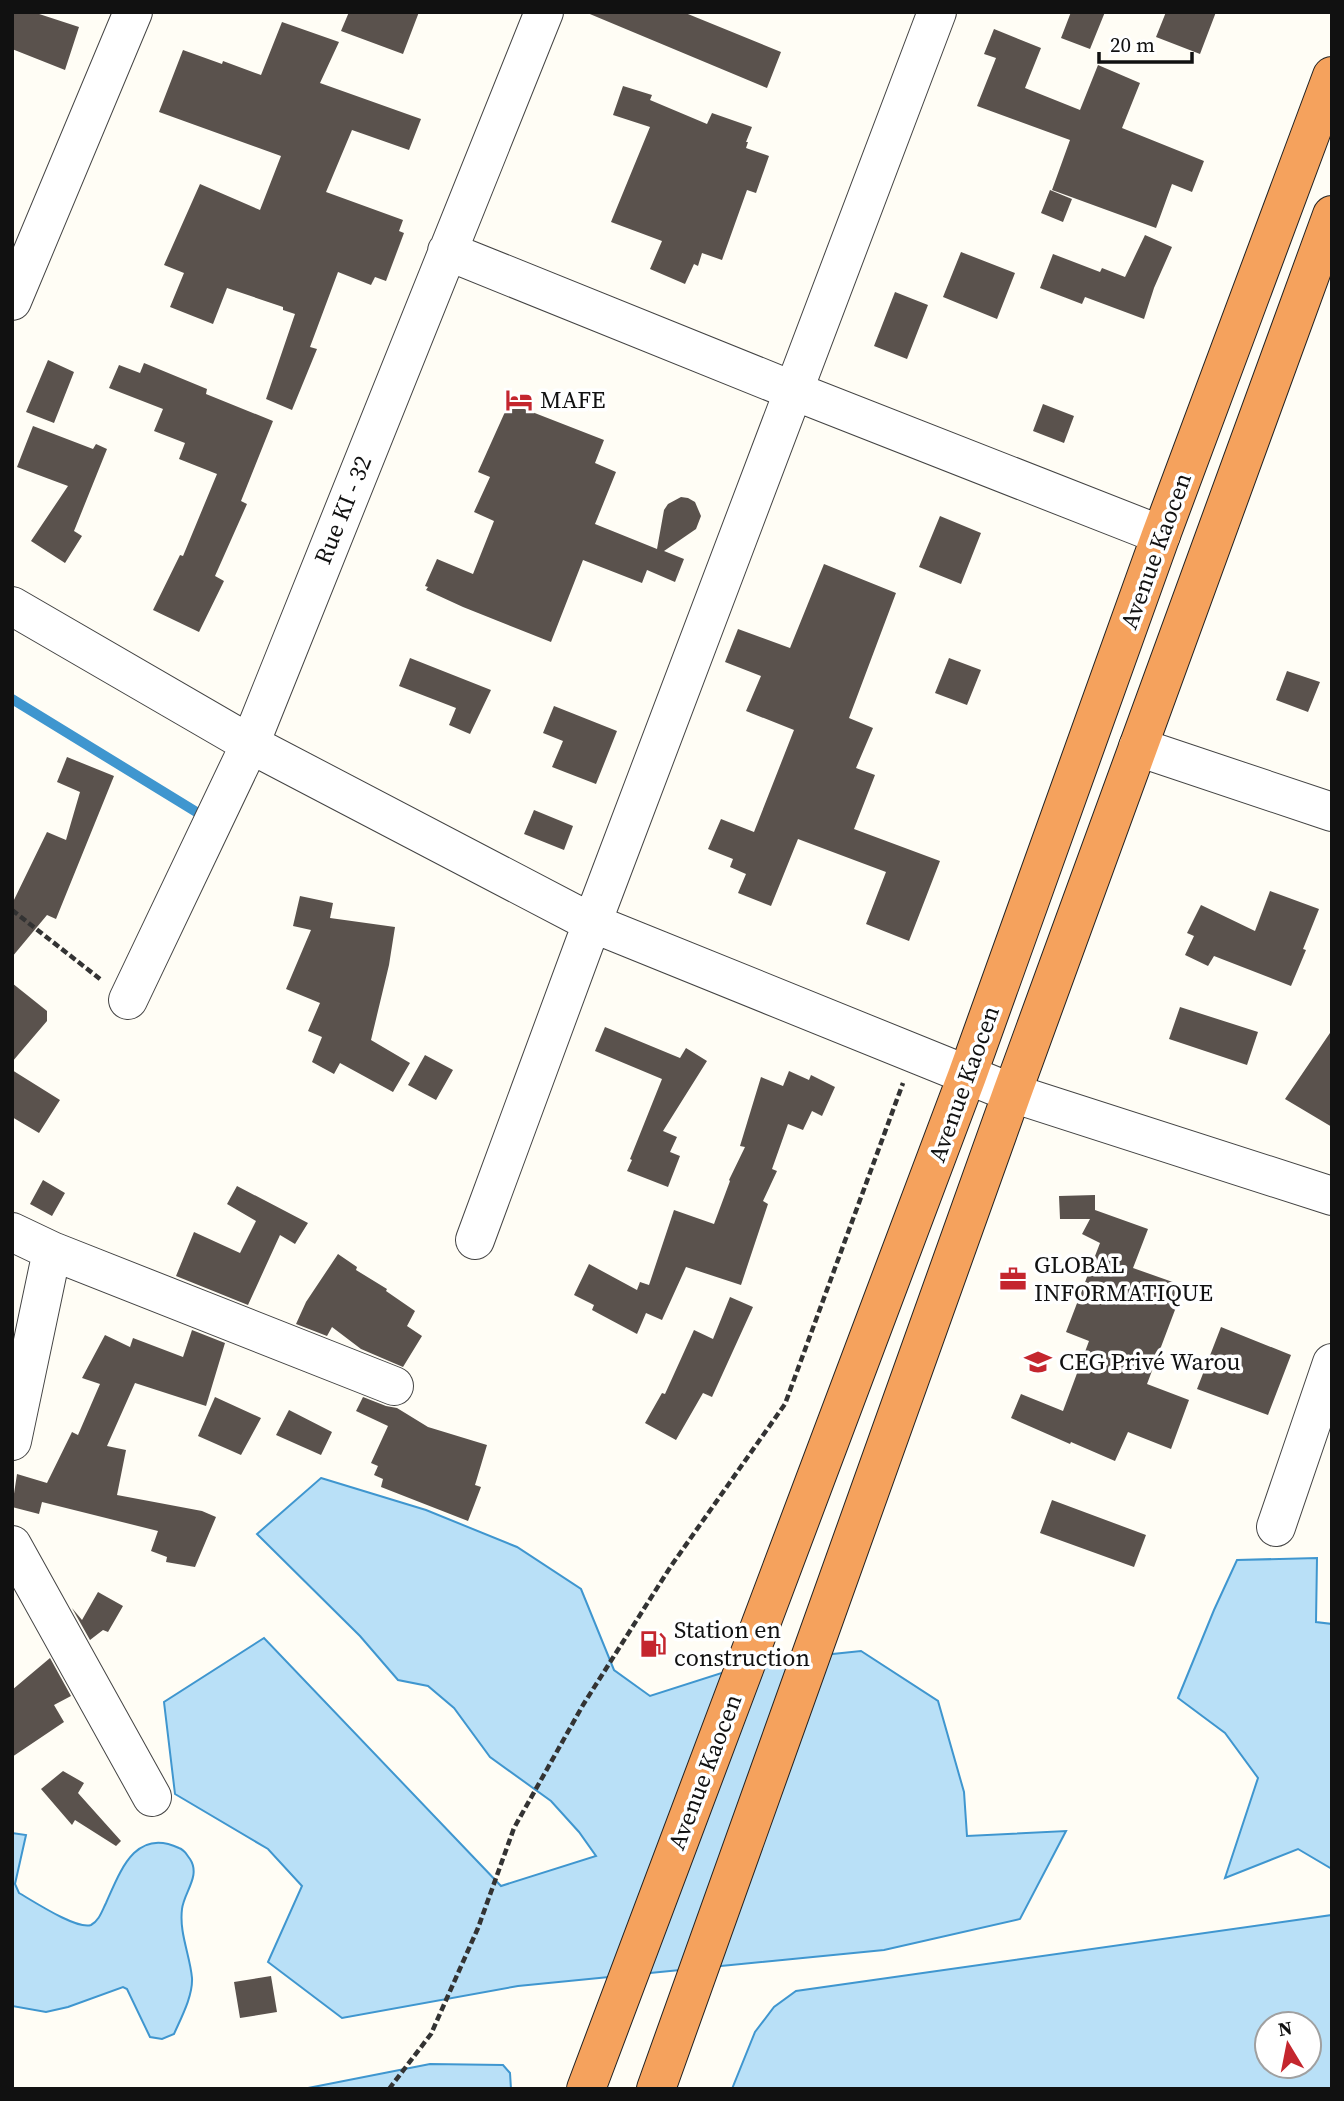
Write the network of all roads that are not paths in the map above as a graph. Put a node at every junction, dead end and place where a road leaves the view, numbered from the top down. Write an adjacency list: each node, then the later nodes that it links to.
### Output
1 (133, 12): 7 (street)
2 (544, 12): 6 (street, Rue KI - 32)
3 (937, 12): 8 (street)
4 (1332, 76): 9 (highway, Avenue Kaocen)
5 (1332, 215): 12 (highway, Avenue Kaocen)
6 (447, 251): 8 (street); 11 (street, Rue KI - 32)
7 (12, 301)
8 (794, 391): 9 (street); 14 (street)
9 (1161, 535): 16 (highway, Avenue Kaocen)
10 (12, 606): 11 (street)
11 (250, 744): 14 (street); 15 (street, Rue KI - 32)
12 (1138, 747): 13 (street); 17 (highway, Avenue Kaocen)
13 (1332, 812)
14 (592, 923): 16 (street); 20 (street)
15 (128, 1000)
16 (967, 1076): 17 (street); 28 (highway, Avenue Kaocen)
17 (1012, 1093): 18 (street); 29 (highway, Avenue Kaocen)
18 (1332, 1196)
19 (12, 1232): 21 (street)
20 (475, 1240)
21 (52, 1251): 23 (street); 24 (street)
22 (1332, 1363): 25 (street)
23 (394, 1386)
24 (12, 1441)
25 (1276, 1527)
26 (12, 1545): 27 (street)
27 (152, 1797)
28 (586, 2089)
29 (656, 2089)

